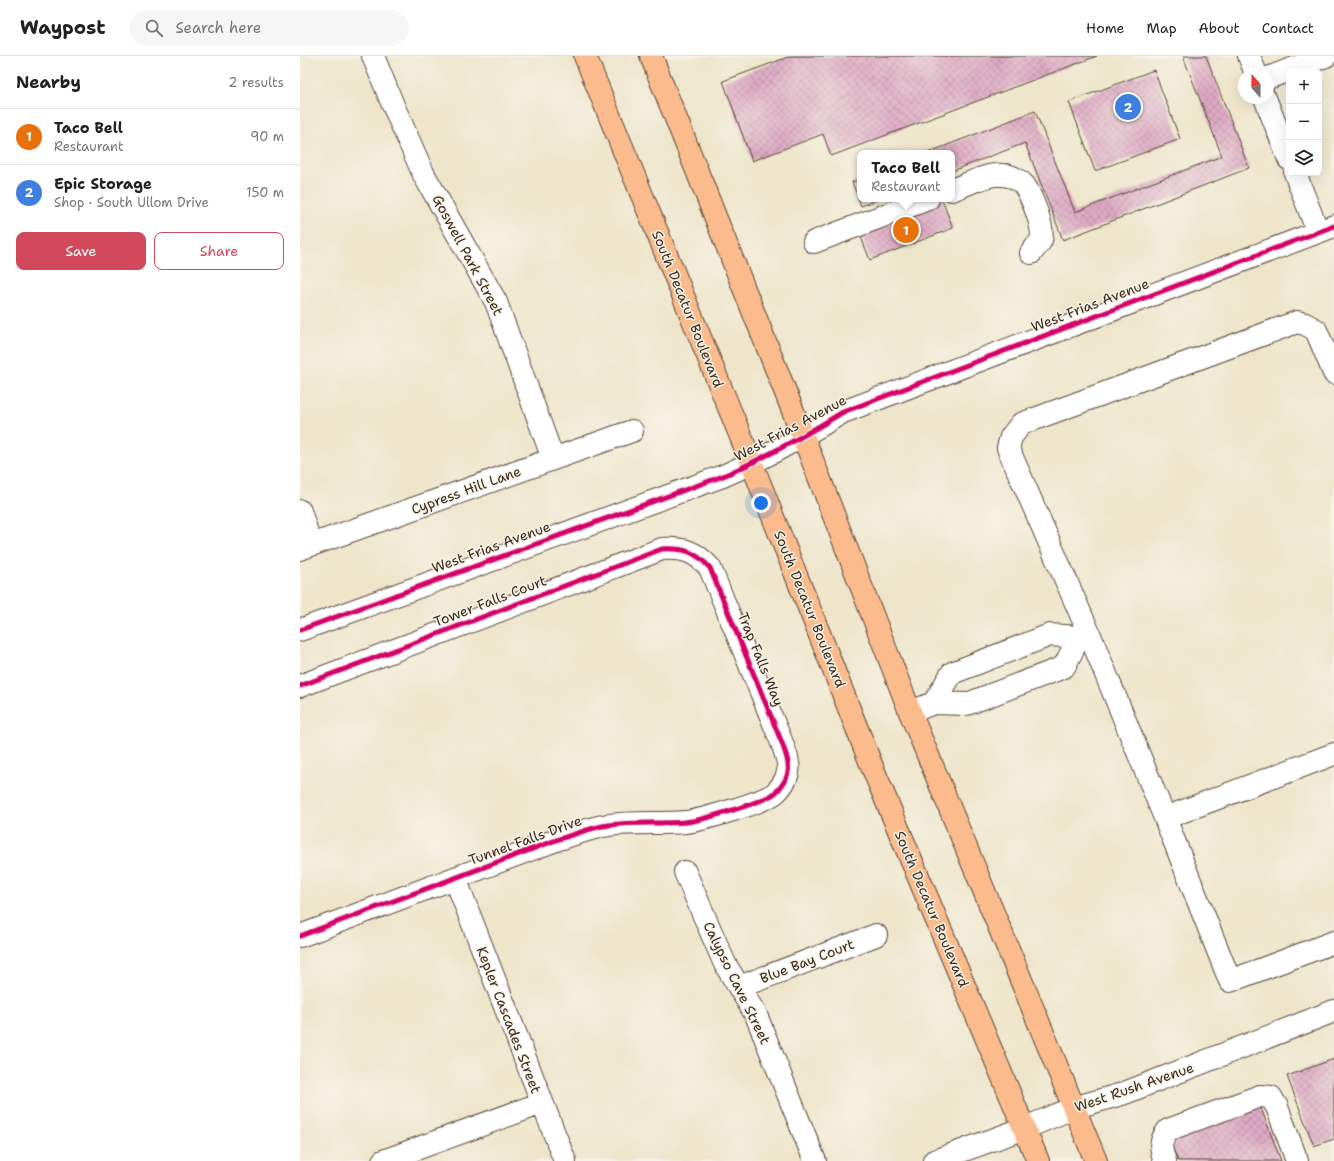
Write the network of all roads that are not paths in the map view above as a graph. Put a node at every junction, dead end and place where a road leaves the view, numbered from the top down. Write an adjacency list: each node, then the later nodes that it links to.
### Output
1 (373, 56): 19 (street, Goswell Park Street)
2 (585, 56): 20 (main road, South Decatur Boulevard)
3 (651, 56): 18 (main road)
4 (1249, 56): 6 (street)
5 (1326, 56): 7 (street)
6 (1254, 68)
7 (1274, 76)
8 (1267, 104): 9 (street)
9 (1286, 151)
10 (1297, 176): 13 (street)
11 (955, 189): 15 (street)
12 (920, 202): 14 (street)
13 (1326, 229): 18 (street, West Frias Avenue)
14 (814, 242)
15 (1031, 253)
16 (1334, 373): 25 (street)
17 (632, 431): 19 (street, Cypress Hill Lane)
18 (803, 436): 20 (street, West Frias Avenue); 28 (main road)
19 (553, 459): 22 (street, Cypress Hill Lane)
20 (752, 464): 24 (street, West Frias Avenue); 41 (main road, South Decatur Boulevard)
21 (300, 511): 22 (street)
22 (306, 547)
23 (691, 552): 26 (street, Tower Falls Court); 30 (street, Trap Falls Way)
24 (300, 630)
25 (1084, 635): 27 (street); 27 (street); 31 (street)
26 (300, 686)
27 (934, 703): 28 (street)
28 (910, 712): 40 (main road)
29 (1334, 754): 31 (street)
30 (783, 783): 33 (street, Tunnel Falls Drive)
31 (1165, 818): 36 (street)
32 (685, 872): 37 (street, Calypso Cave Street)
33 (455, 878): 35 (street, Tunnel Falls Drive); 39 (street, Kepler Cascades Street)
34 (876, 935): 37 (street, Blue Bay Court)
35 (300, 936)
36 (1334, 942)
37 (739, 987): 44 (street, Calypso Cave Street)
38 (1334, 1011): 40 (street, West Rush Avenue)
39 (542, 1103): 42 (street); 43 (street, Kepler Cascades Street)
40 (1073, 1108): 41 (street, West Rush Avenue); 47 (main road)
41 (1025, 1128): 45 (street, West Rush Avenue); 46 (main road, South Decatur Boulevard)
42 (383, 1161)
43 (565, 1161)
44 (814, 1161)
45 (934, 1161)
46 (1038, 1161)
47 (1096, 1161)
48 (1165, 1161): 49 (street)
49 (1297, 1161)

